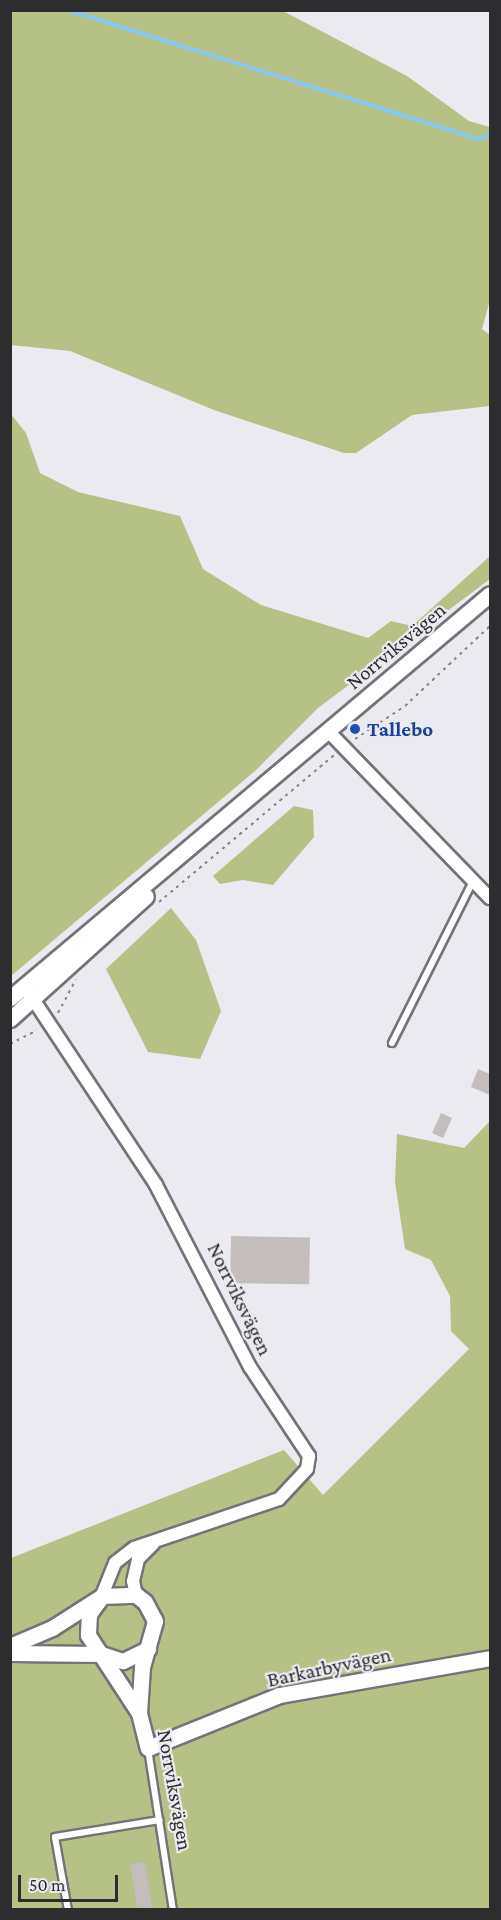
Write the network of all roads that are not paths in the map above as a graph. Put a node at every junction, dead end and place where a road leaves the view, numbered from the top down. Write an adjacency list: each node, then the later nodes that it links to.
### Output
1 (490, 594): 2 (street, Norrviksvägen)
2 (328, 731): 3 (street, Norrviksvägen); 4 (street)
3 (220, 822): 6 (street, Norrviksvägen); 8 (street, Norrviksvägen)
4 (473, 881): 5 (street); 10 (lane)
5 (490, 898)
6 (18, 988): 7 (street, Norrviksvägen); 8 (street, Norrviksvägen)
7 (10, 998)
8 (35, 1001): 9 (street, Norrviksvägen); 11 (street, Norrviksvägen)
9 (10, 1019)
10 (393, 1043)
11 (153, 1544): 12 (street); 13 (street, Norrviksvägen)
12 (136, 1595): 13 (street); 15 (street, Norrviksvägen)
13 (102, 1596): 14 (street); 17 (street, Norrviksvägen)
14 (10, 1646)
15 (149, 1646): 17 (street); 19 (street, Norrviksvägen)
16 (10, 1653): 17 (street)
17 (101, 1654): 19 (street, Norrviksvägen)
18 (490, 1658): 20 (street, Barkarbyvägen)
19 (139, 1713): 20 (street, Norrviksvägen)
20 (148, 1748): 21 (lane, Norrviksvägen)
21 (160, 1820): 22 (lane); 23 (lane, Norrviksvägen)
22 (68, 1910)
23 (174, 1910)

